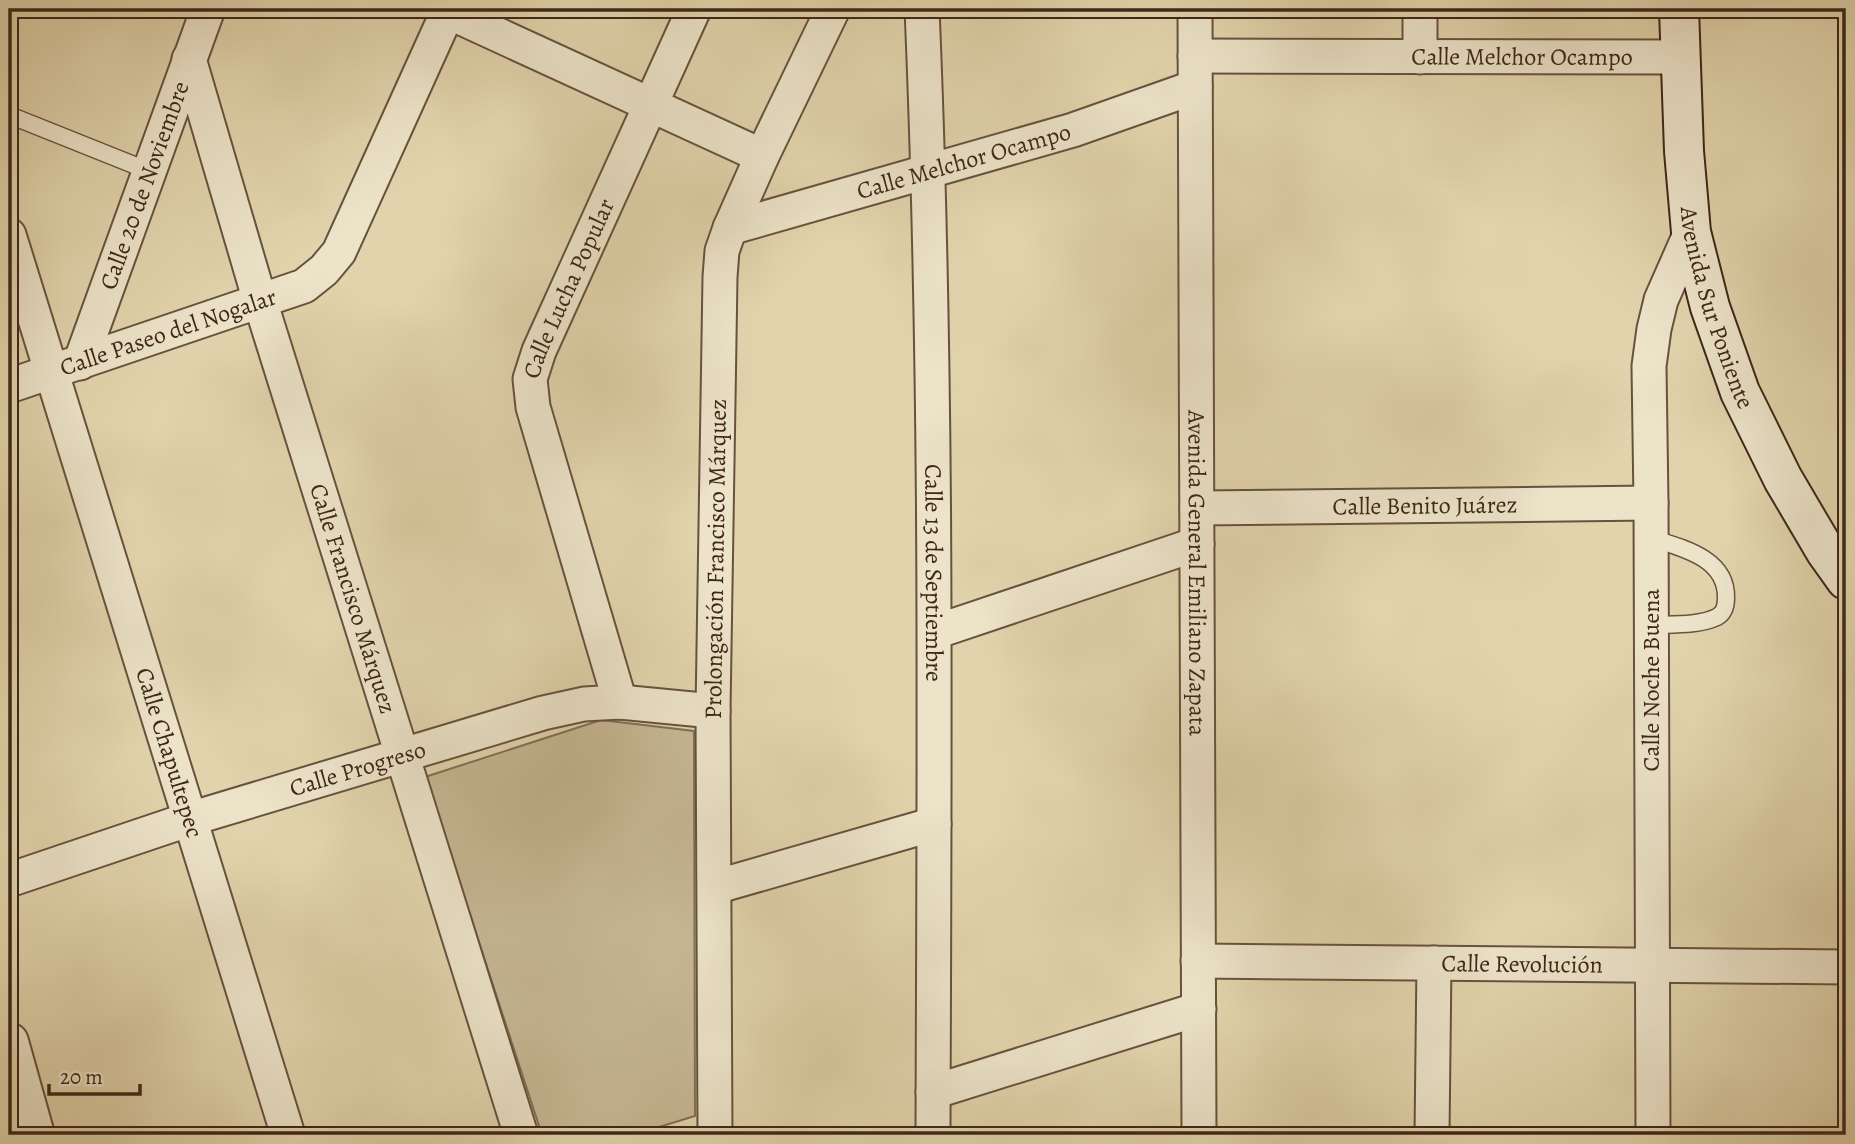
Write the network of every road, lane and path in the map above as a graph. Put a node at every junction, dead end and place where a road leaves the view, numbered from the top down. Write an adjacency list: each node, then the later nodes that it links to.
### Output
1 (208, 9): 11 (street, Calle 20 de Noviembre)
2 (694, 9): 13 (street, Calle Lucha Popular)
3 (833, 9): 15 (street, Prolongación Francisco Márquez)
4 (922, 9): 17 (street, Calle 13 de Septiembre)
5 (1195, 9): 12 (street, Avenida General Emiliano Zapata)
6 (1420, 9): 9 (street)
7 (1679, 9): 10 (main road, Avenida Sur Poniente)
8 (446, 10): 13 (street); 21 (street, Calle Paseo del Nogalar)
9 (1420, 57): 10 (street, Calle Melchor Ocampo); 12 (street, Calle Melchor Ocampo)
10 (1681, 57): 19 (main road, Avenida Sur Poniente)
11 (189, 59): 16 (street, Calle 20 de Noviembre); 21 (street, Calle Francisco Márquez)
12 (1195, 72): 17 (street, Calle Melchor Ocampo); 25 (street, Avenida General Emiliano Zapata)
13 (650, 103): 15 (street); 31 (street, Calle Lucha Popular)
14 (9, 115): 16 (lane)
15 (762, 156): 18 (street, Prolongación Francisco Márquez)
16 (149, 171): 22 (street, Calle 20 de Noviembre)
17 (929, 172): 18 (street, Calle Melchor Ocampo); 30 (street, Calle 13 de Septiembre)
18 (730, 228): 32 (street, Prolongación Francisco Márquez)
19 (1691, 232): 24 (street, Calle Noche Buena); 28 (main road, Avenida Sur Poniente)
20 (9, 235): 22 (street, Calle Chapultepec)
21 (260, 301): 22 (street, Calle Paseo del Nogalar); 33 (street, Calle Francisco Márquez)
22 (65, 368): 23 (street, Calle Paseo del Nogalar); 34 (street, Calle Chapultepec)
23 (9, 386)
24 (1651, 503): 25 (street, Calle Benito Juárez); 26 (street, Calle Noche Buena)
25 (1197, 508): 27 (street, Avenida General Emiliano Zapata)
26 (1651, 538): 29 (street, Calle Noche Buena); 29 (lane)
27 (1197, 544): 30 (street); 38 (street, Avenida General Emiliano Zapata)
28 (1846, 580)
29 (1651, 625): 40 (street, Calle Noche Buena)
30 (935, 632): 35 (street, Calle 13 de Septiembre)
31 (621, 702): 32 (street, Calle Progreso); 33 (street, Calle Progreso)
32 (713, 711): 37 (street, Prolongación Francisco Márquez)
33 (402, 754): 34 (street, Calle Progreso); 48 (street, Calle Francisco Márquez)
34 (190, 819): 36 (street, Calle Progreso); 47 (street, Calle Chapultepec)
35 (934, 824): 37 (street); 44 (street, Calle 13 de Septiembre)
36 (9, 880)
37 (715, 887): 45 (street, Prolongación Francisco Márquez)
38 (1198, 961): 39 (street, Calle Revolución); 42 (street, Avenida General Emiliano Zapata)
39 (1434, 963): 40 (street, Calle Revolución); 51 (street)
40 (1653, 965): 41 (street, Calle Revolución); 52 (street, Calle Noche Buena)
41 (1846, 967)
42 (1199, 1009): 44 (street); 50 (street, Avenida General Emiliano Zapata)
43 (9, 1042): 46 (main road)
44 (933, 1092): 49 (street, Calle 13 de Septiembre)
45 (708, 1133)
46 (35, 1135)
47 (288, 1135)
48 (521, 1135)
49 (933, 1135)
50 (1199, 1135)
51 (1432, 1135)
52 (1654, 1135)

